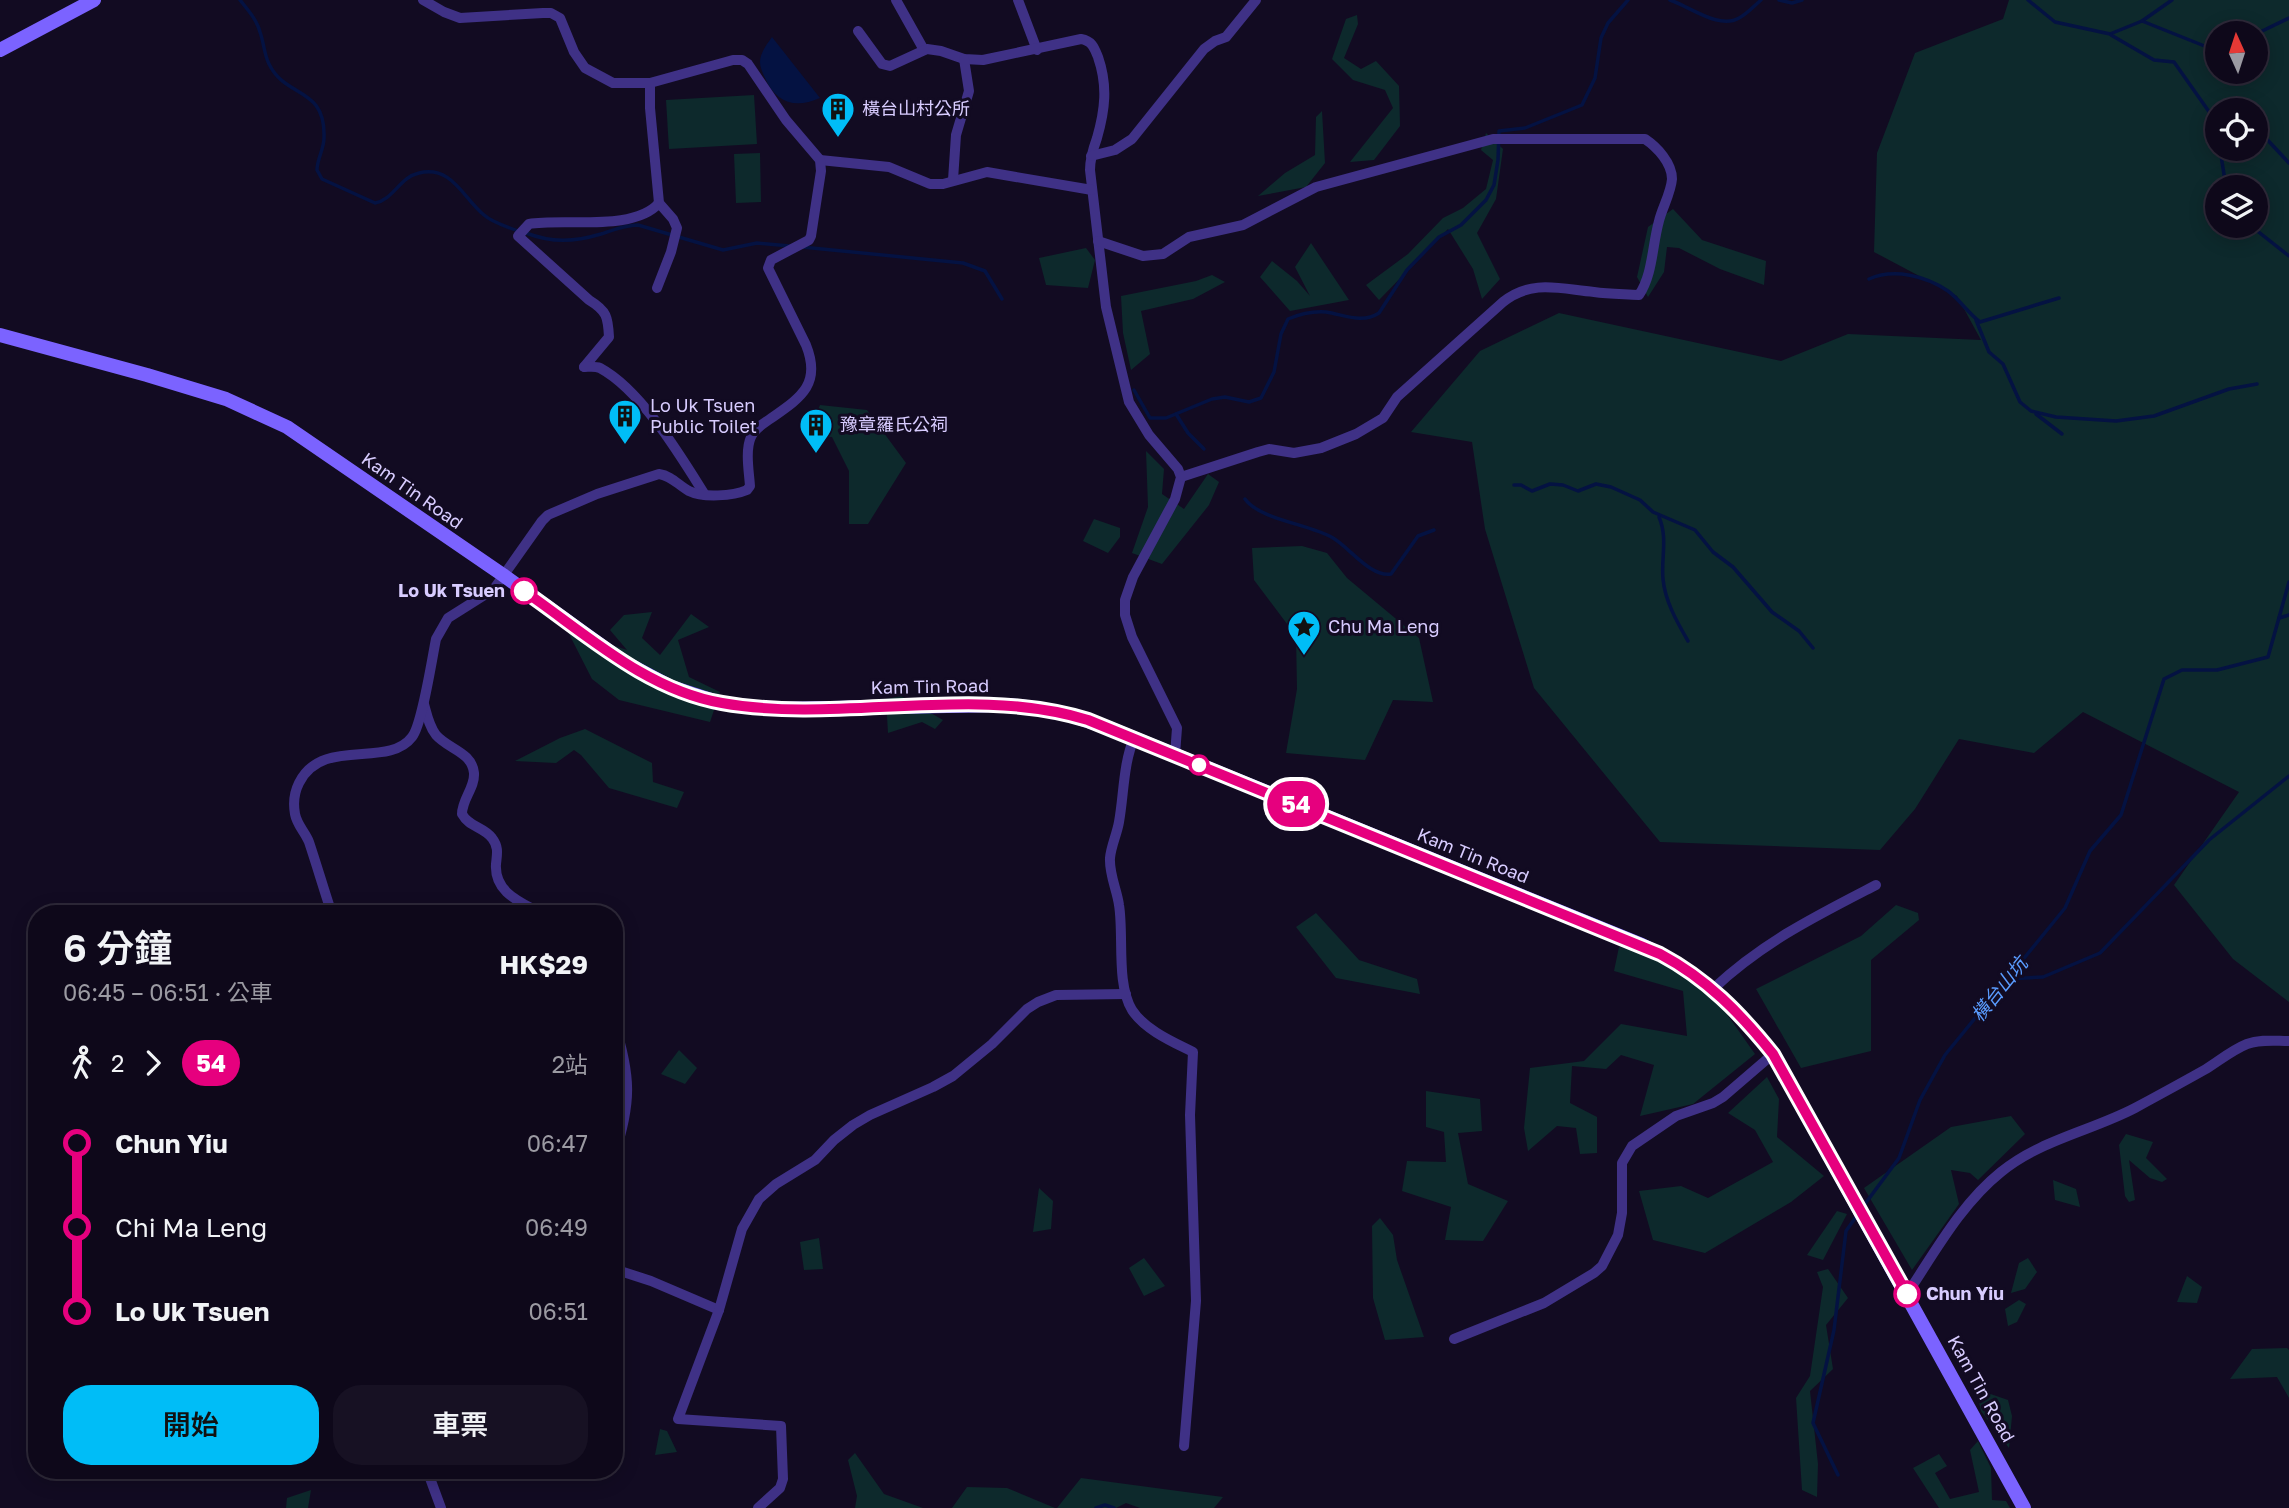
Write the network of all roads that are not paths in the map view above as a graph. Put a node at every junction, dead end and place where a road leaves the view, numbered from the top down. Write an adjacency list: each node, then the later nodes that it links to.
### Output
1 (94, 0): 7 (main road)
2 (423, 0): 11 (street)
3 (896, 0): 8 (street)
4 (1018, 0): 9 (street)
5 (1256, 0): 12 (street)
6 (858, 31): 8 (street)
7 (0, 50)
8 (925, 50): 10 (street)
9 (1037, 50): 10 (street); 12 (street)
10 (964, 59): 14 (street)
11 (650, 83): 13 (street); 16 (street)
12 (1091, 156): 15 (street)
13 (820, 160): 14 (street); 21 (street)
14 (953, 180): 15 (street)
15 (1092, 190): 17 (street)
16 (659, 203): 18 (street); 21 (street)
17 (1098, 241): 20 (street); 20 (street)
18 (657, 288)
19 (0, 335): 22 (main road, Kam Tin Road)
20 (1181, 477): 25 (street)
21 (705, 495): 22 (street)
22 (503, 575): 23 (street); 24 (main road, Kam Tin Road)
23 (423, 702): 27 (street); 28 (street)
24 (1134, 738): 25 (main road, Kam Tin Road); 30 (street)
25 (1175, 755): 29 (main road, Kam Tin Road)
26 (1876, 885): 29 (street)
27 (329, 905)
28 (526, 905)
29 (1713, 989): 32 (main road, Kam Tin Road)
30 (1126, 994): 37 (street); 39 (street)
31 (2289, 1041): 36 (street)
32 (1773, 1054): 36 (main road, Kam Tin Road); 38 (street)
33 (623, 1055): 34 (street)
34 (623, 1126)
35 (623, 1272): 37 (street)
36 (1907, 1294): 43 (main road, Kam Tin Road)
37 (719, 1310): 42 (street)
38 (1454, 1339)
39 (1184, 1446)
40 (430, 1479): 41 (street)
41 (441, 1508)
42 (758, 1508)
43 (2024, 1508)

